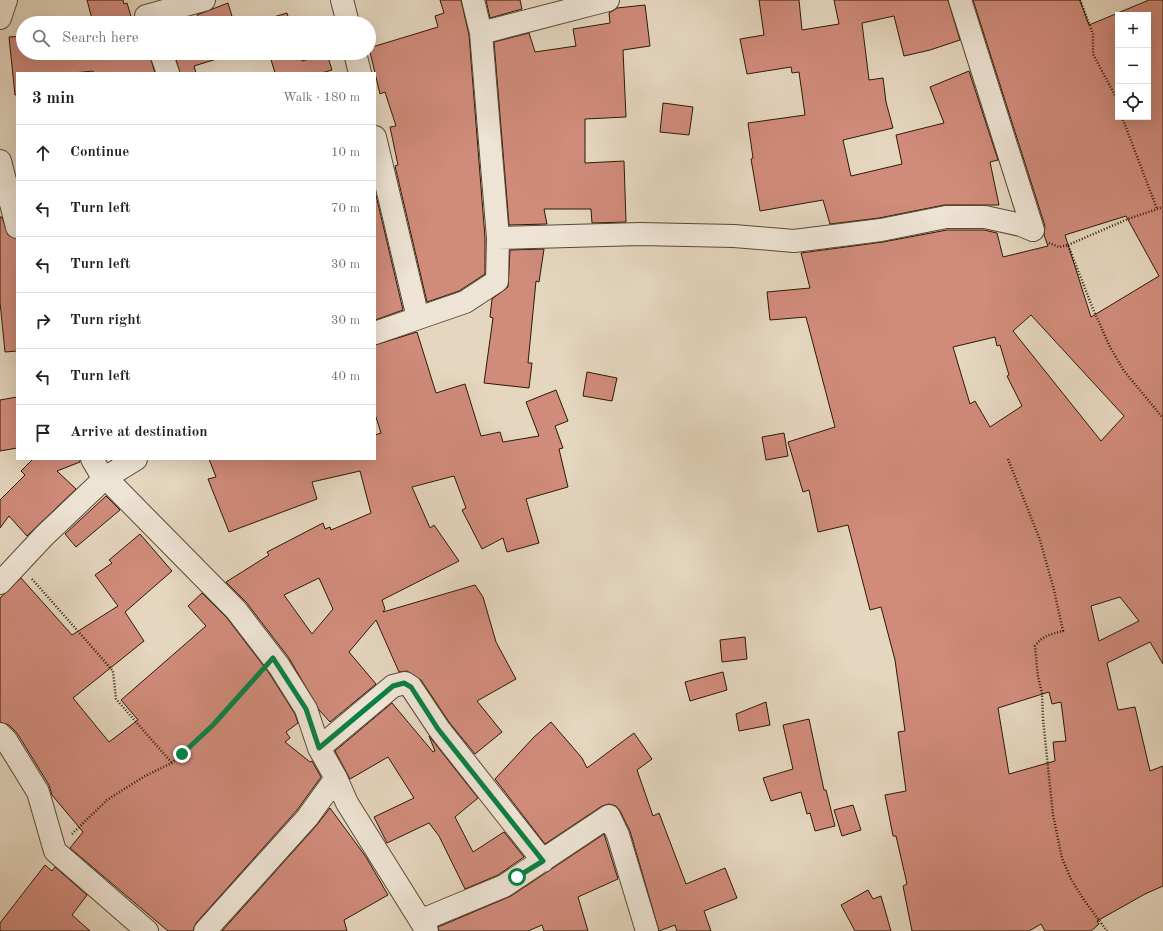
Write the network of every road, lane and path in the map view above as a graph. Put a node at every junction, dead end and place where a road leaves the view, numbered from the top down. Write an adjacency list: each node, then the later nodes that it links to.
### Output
1 (6, 0): 10 (street)
2 (204, 0): 8 (street)
3 (342, 0): 9 (street)
4 (473, 0): 11 (street)
5 (608, 0): 11 (street)
6 (960, 0): 23 (street)
7 (1080, 0): 16 (path)
8 (145, 13)
9 (346, 16)
10 (0, 18)
11 (481, 33): 24 (street)
12 (163, 60): 14 (street)
13 (357, 60): 15 (street)
14 (168, 72)
15 (360, 72)
16 (1115, 95)
17 (1123, 120): 21 (path)
18 (376, 141): 26 (street)
19 (0, 161): 22 (street)
20 (1163, 207): 21 (path)
21 (1157, 209): 25 (path)
22 (16, 224)
23 (1033, 230): 24 (street); 25 (path)
24 (498, 238): 26 (street)
25 (1068, 245): 28 (path)
26 (418, 318): 27 (street)
27 (376, 333)
28 (1163, 418)
29 (1008, 459): 46 (path)
30 (93, 460): 32 (street)
31 (134, 460): 32 (street)
32 (105, 478): 33 (street); 35 (street)
33 (18, 562): 34 (street); 38 (path)
34 (0, 583)
35 (273, 658): 37 (street); 38 (path)
36 (0, 734): 40 (street)
37 (319, 748): 39 (street); 41 (street)
38 (172, 763): 40 (path)
39 (336, 778): 42 (street); 44 (street)
40 (55, 851): 43 (street)
41 (543, 861): 42 (street); 45 (street)
42 (424, 925)
43 (147, 931)
44 (205, 931)
45 (647, 931)
46 (1107, 931)

